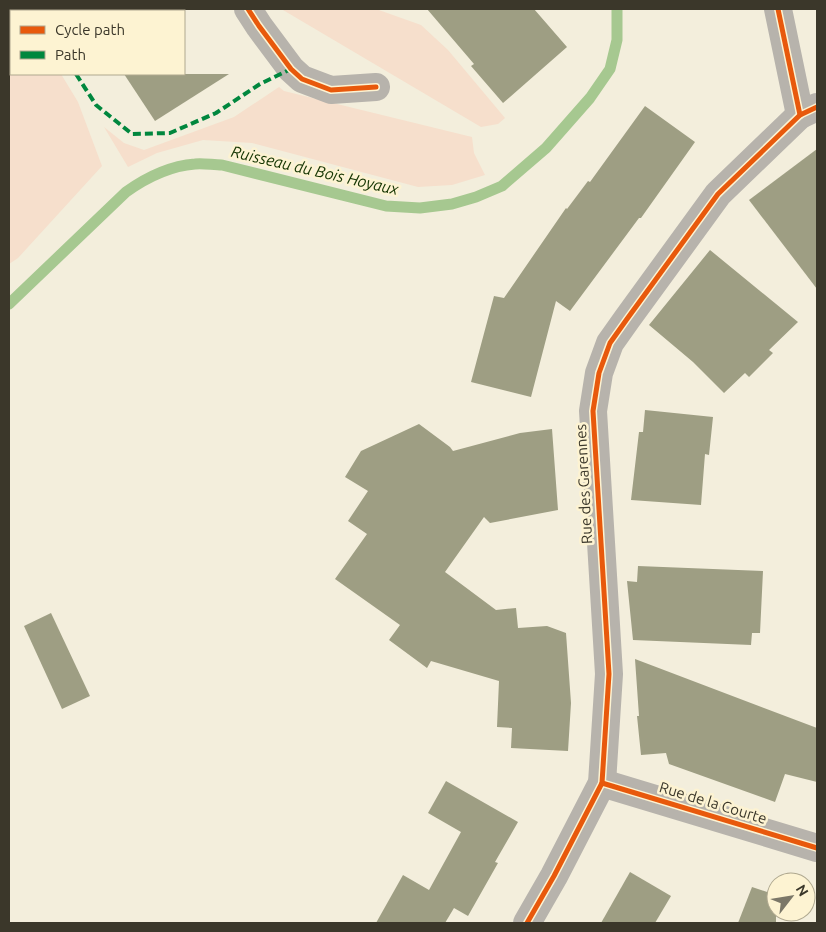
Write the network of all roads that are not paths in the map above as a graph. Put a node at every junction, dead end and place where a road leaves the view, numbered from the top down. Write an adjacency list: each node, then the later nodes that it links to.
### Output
1 (248, 9): 3 (street)
2 (778, 9): 4 (street)
3 (376, 87)
4 (809, 111): 5 (street, Rue des Garennes)
5 (602, 783): 6 (street, Rue de la Courte); 7 (street, Rue des Garennes)
6 (817, 848)
7 (527, 923)

